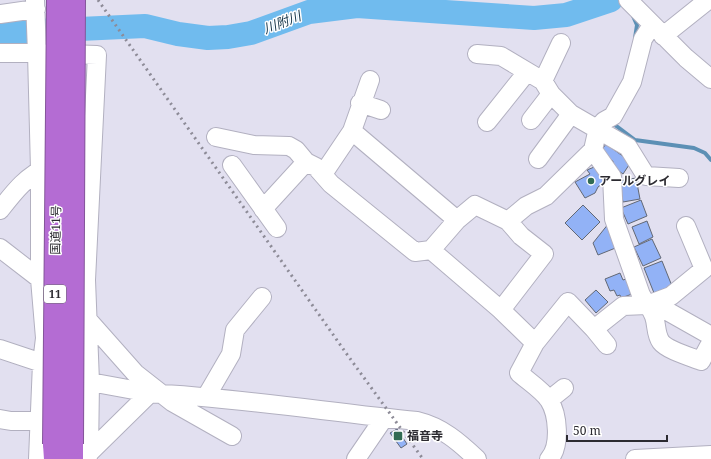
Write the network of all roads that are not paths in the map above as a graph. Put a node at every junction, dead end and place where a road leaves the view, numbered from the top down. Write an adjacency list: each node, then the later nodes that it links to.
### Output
1 (58, 0): 25 (highway, 国道11号 / 11, bridge)
2 (74, 0): 25 (highway, 国道11号 / 11, bridge)
3 (84, 0): 25 (highway, 11, bridge)
4 (628, 0): 8 (street)
5 (708, 0): 8 (street)
6 (38, 5): 7 (street); 10 (street); 25 (highway, 11, bridge)
7 (0, 14)
8 (658, 30): 13 (street); 21 (street)
9 (561, 44): 16 (street)
10 (37, 48): 11 (street); 25 (street); 30 (street)
11 (0, 53)
12 (477, 54): 14 (street)
13 (707, 70)
14 (527, 72): 16 (street); 22 (street)
15 (370, 80): 17 (street)
16 (547, 88): 19 (street); 20 (street)
17 (360, 104): 18 (street); 23 (street)
18 (381, 110)
19 (571, 114): 21 (street); 27 (street)
20 (531, 120)
21 (605, 121): 26 (street); 32 (street)
22 (487, 122)
23 (352, 131): 31 (street); 35 (street)
24 (224, 135): 28 (street)
25 (74, 146): 30 (street); 43 (street); 64 (highway, 国道11号 / 11, bridge)
26 (592, 150): 36 (street); 45 (street)
27 (538, 159)
28 (306, 162): 31 (street); 34 (street)
29 (232, 165): 34 (street)
30 (40, 170): 33 (street); 42 (street)
31 (323, 174): 40 (street)
32 (680, 177)
33 (2, 202)
34 (263, 209): 38 (street)
35 (457, 220): 36 (street); 40 (street)
36 (508, 221): 46 (street)
37 (686, 226): 41 (street)
38 (277, 228)
39 (0, 248): 42 (street)
40 (431, 250): 46 (street)
41 (707, 266): 45 (street)
42 (40, 279): 43 (street); 52 (street)
43 (86, 280): 47 (street)
44 (262, 297): 56 (street)
45 (647, 305): 45 (street); 48 (street)
46 (501, 310): 49 (street)
47 (88, 320): 53 (street); 55 (street)
48 (594, 329): 49 (street); 50 (street)
49 (535, 343): 57 (street)
50 (607, 345)
51 (0, 349): 52 (street)
52 (42, 363): 61 (street)
53 (90, 382): 55 (street); 64 (street)
54 (564, 388): 57 (street)
55 (155, 393): 56 (street); 60 (street); 64 (street)
56 (209, 398): 58 (street); 60 (street)
57 (549, 400): 68 (street)
58 (384, 418): 66 (street); 67 (street)
59 (0, 419): 61 (street)
60 (199, 419): 62 (street)
61 (39, 421): 65 (street)
62 (232, 436)
63 (707, 452): 69 (street)
64 (71, 453)
65 (38, 459)
66 (356, 459)
67 (478, 459)
68 (549, 459)
69 (635, 459)

